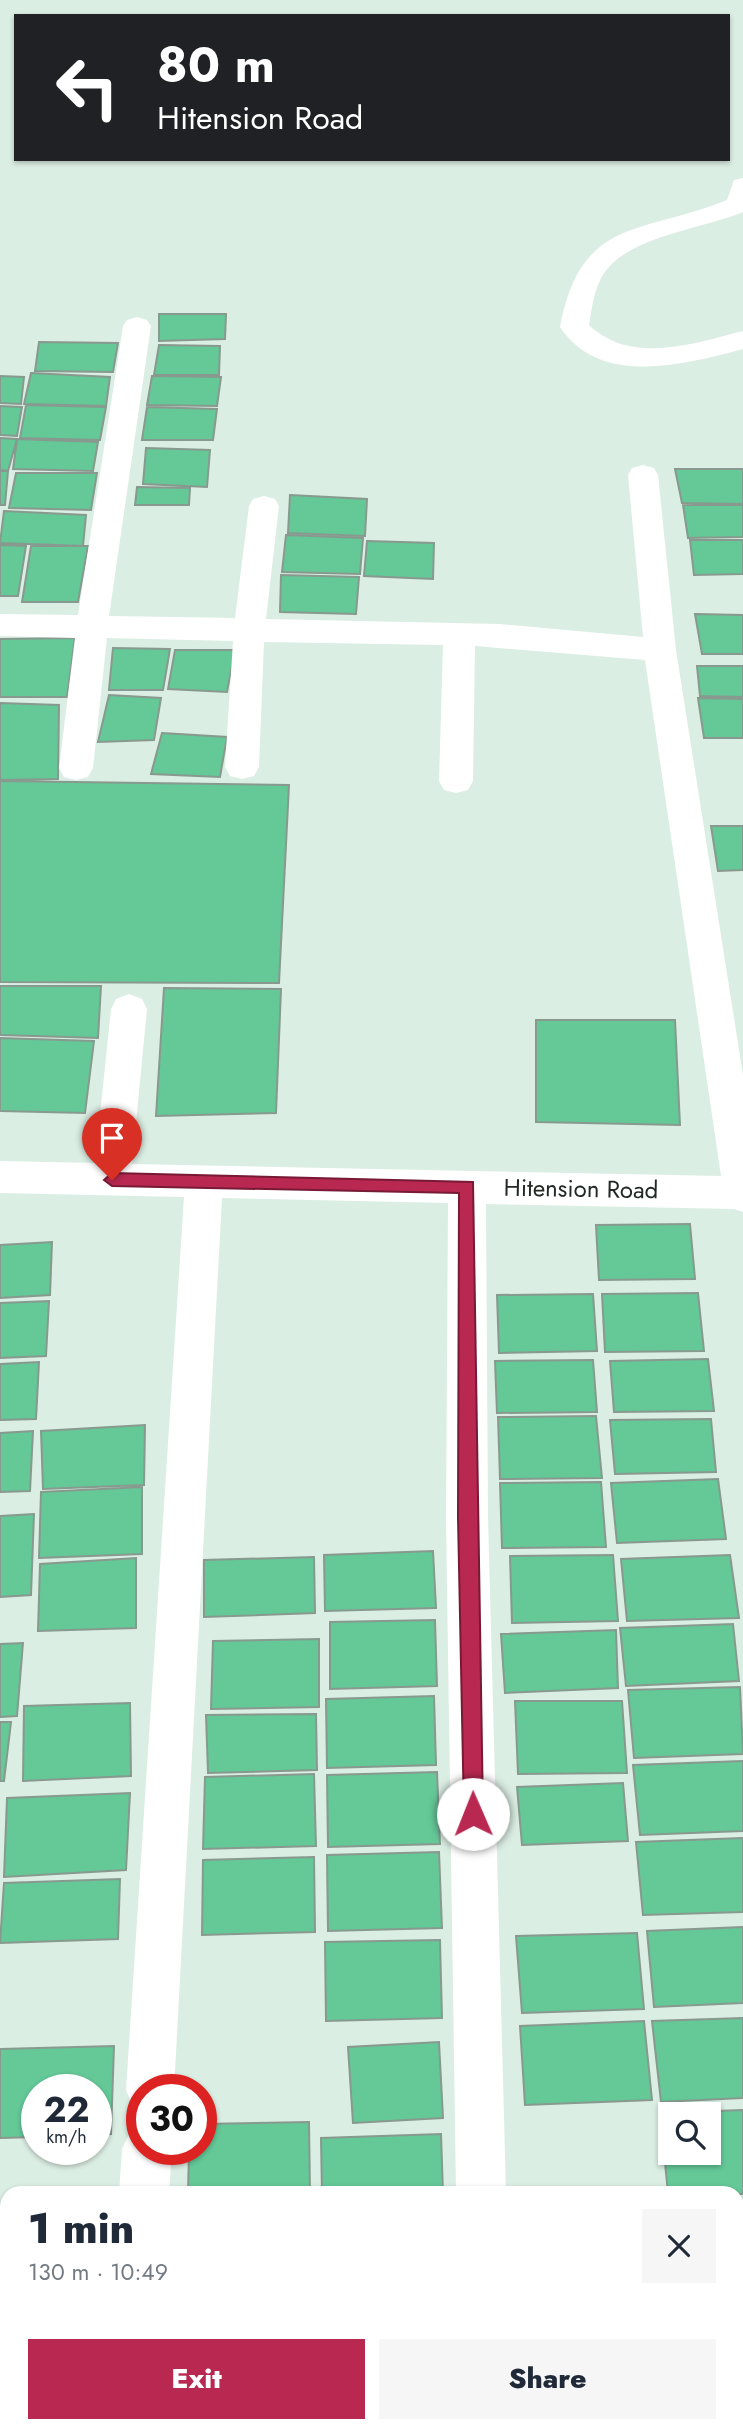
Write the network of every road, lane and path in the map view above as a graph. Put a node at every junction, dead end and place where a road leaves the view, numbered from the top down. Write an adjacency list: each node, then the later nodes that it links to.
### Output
1 (743, 186): 3 (street)
2 (137, 326): 7 (street)
3 (743, 340)
4 (643, 475): 10 (street)
5 (264, 506): 8 (street)
6 (0, 625): 7 (street)
7 (92, 627): 8 (street); 12 (street)
8 (249, 630): 9 (street); 11 (street)
9 (459, 635): 10 (street); 13 (street)
10 (660, 650): 19 (street)
11 (242, 766)
12 (76, 768)
13 (456, 781)
14 (129, 1009): 16 (street)
15 (0, 1177): 16 (street, Hitension Road)
16 (112, 1180): 17 (street, Hitension Road)
17 (204, 1181): 18 (street, Hitension Road); 20 (street)
18 (467, 1187): 19 (street, Hitension Road); 23 (street)
19 (743, 1194)
20 (151, 2074)
21 (146, 2165): 22 (street)
22 (144, 2186)
23 (481, 2186)

